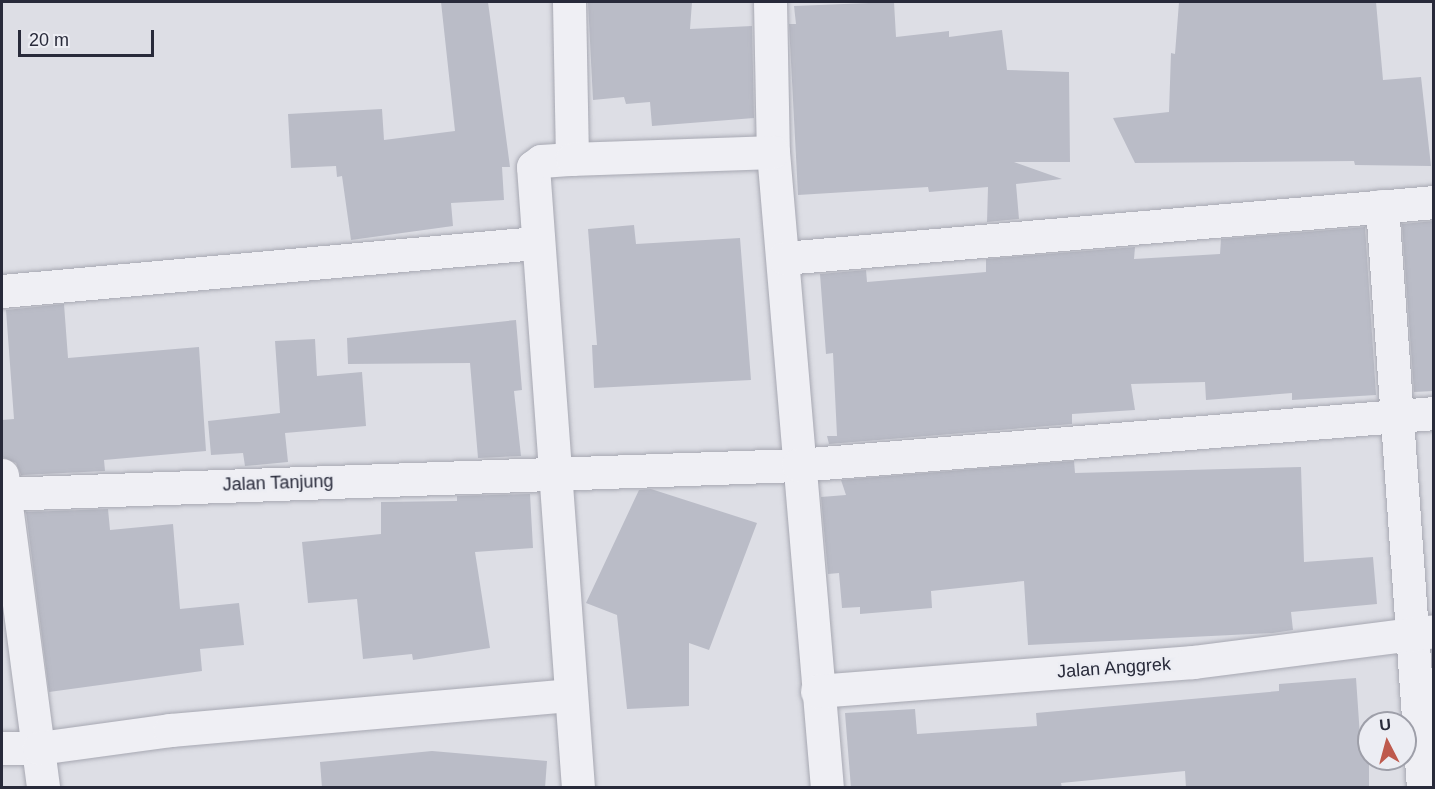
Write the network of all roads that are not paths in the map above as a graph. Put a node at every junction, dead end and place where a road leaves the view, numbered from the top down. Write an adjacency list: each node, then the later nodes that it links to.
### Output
1 (569, 2): 4 (street)
2 (770, 2): 3 (street)
3 (773, 152): 4 (street); 8 (street)
4 (572, 159): 7 (street)
5 (1434, 202): 6 (street)
6 (1382, 206): 8 (street); 11 (street)
7 (536, 243): 9 (street); 13 (street)
8 (784, 258): 12 (street)
9 (2, 291)
10 (1434, 413): 11 (street, Jalan Tanjung)
11 (1398, 418): 12 (street, Jalan Tanjung); 15 (street)
12 (798, 465): 13 (street, Jalan Tanjung); 16 (street)
13 (553, 472): 14 (street, Jalan Tanjung); 17 (street)
14 (2, 488): 19 (street)
15 (1421, 634): 16 (street, Jalan Anggrek); 23 (street)
16 (817, 691): 22 (street)
17 (569, 695): 19 (street); 21 (street)
18 (2, 748): 19 (street)
19 (39, 748): 20 (street)
20 (43, 788)
21 (578, 788)
22 (827, 788)
23 (1423, 788)

